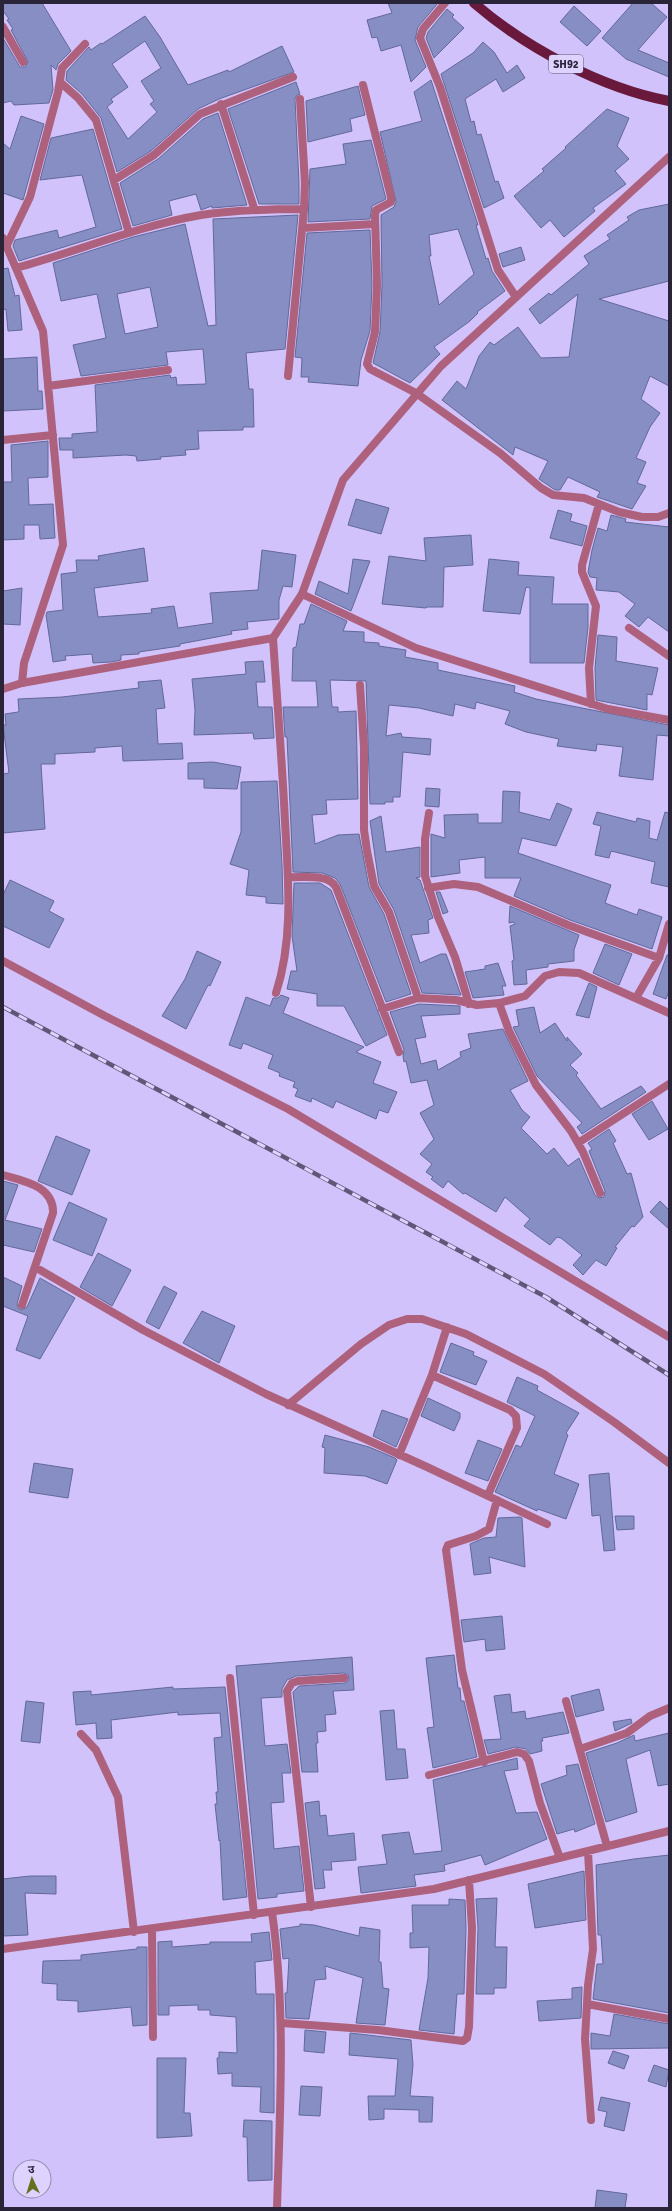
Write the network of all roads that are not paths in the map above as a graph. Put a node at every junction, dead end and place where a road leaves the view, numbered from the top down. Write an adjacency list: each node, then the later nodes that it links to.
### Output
1 (445, 3): 21 (street)
2 (474, 3): 10 (main road, SH92)
3 (3, 27): 5 (street)
4 (85, 44): 7 (street)
5 (23, 62)
6 (293, 77): 11 (street)
7 (60, 82): 13 (street); 19 (street)
8 (363, 86): 16 (street)
9 (300, 99): 15 (street)
10 (669, 101)
11 (221, 104): 13 (street); 14 (street)
12 (669, 157): 21 (street)
13 (114, 180): 18 (street)
14 (254, 208): 15 (street); 18 (street)
15 (304, 209): 17 (street)
16 (375, 224): 17 (street); 25 (street)
17 (303, 228): 23 (street)
18 (129, 233): 20 (street)
19 (5, 242): 20 (street)
20 (16, 268): 24 (street)
21 (516, 297): 25 (street)
22 (168, 370): 24 (street)
23 (288, 376)
24 (48, 386): 26 (street)
25 (416, 393): 28 (street); 30 (street)
26 (53, 435): 27 (street); 34 (street)
27 (3, 440)
28 (600, 504): 29 (street); 37 (street)
29 (669, 514)
30 (302, 594): 32 (street); 37 (street)
31 (629, 628): 33 (street)
32 (273, 638): 34 (street); 40 (street)
33 (669, 656)
34 (22, 683): 36 (street)
35 (360, 686): 46 (street)
36 (3, 689)
37 (591, 704): 38 (street)
38 (669, 720)
39 (429, 813): 41 (street)
40 (288, 878): 45 (street); 50 (street)
41 (428, 888): 43 (street); 49 (street)
42 (669, 924): 43 (street)
43 (659, 958): 47 (street)
44 (3, 962): 60 (street)
45 (276, 993)
46 (418, 998): 49 (street); 50 (street)
47 (636, 998): 48 (street); 51 (street)
48 (499, 1003): 49 (street); 54 (street)
49 (469, 1004)
50 (382, 1009): 52 (street)
51 (669, 1013)
52 (399, 1052)
53 (669, 1084): 54 (street)
54 (578, 1143): 56 (street)
55 (3, 1175): 57 (street)
56 (600, 1193)
57 (35, 1267): 58 (street); 62 (street)
58 (22, 1305)
59 (447, 1327): 61 (street); 62 (street); 64 (street)
60 (669, 1338)
61 (432, 1375): 63 (street); 65 (street)
62 (288, 1405): 63 (street)
63 (399, 1455): 65 (street)
64 (669, 1463)
65 (488, 1495): 66 (street)
66 (497, 1500): 67 (street); 74 (street)
67 (547, 1524)
68 (230, 1678): 83 (street)
69 (344, 1678): 81 (street)
70 (566, 1701): 73 (street)
71 (669, 1708): 73 (street)
72 (81, 1734): 85 (street)
73 (580, 1749): 77 (street)
74 (484, 1762): 75 (street); 79 (street)
75 (430, 1775)
76 (669, 1831): 77 (street)
77 (607, 1846): 78 (street)
78 (588, 1851): 79 (street); 87 (street)
79 (560, 1858): 80 (street)
80 (469, 1880): 81 (street); 89 (street)
81 (311, 1907): 82 (street)
82 (272, 1912): 83 (street); 89 (street)
83 (254, 1915): 84 (street)
84 (152, 1930): 85 (street); 90 (street)
85 (134, 1932): 86 (street)
86 (3, 1949)
87 (587, 2004): 88 (street); 91 (street)
88 (669, 2019)
89 (282, 2022): 92 (street)
90 (152, 2037)
91 (591, 2120)
92 (277, 2208)

